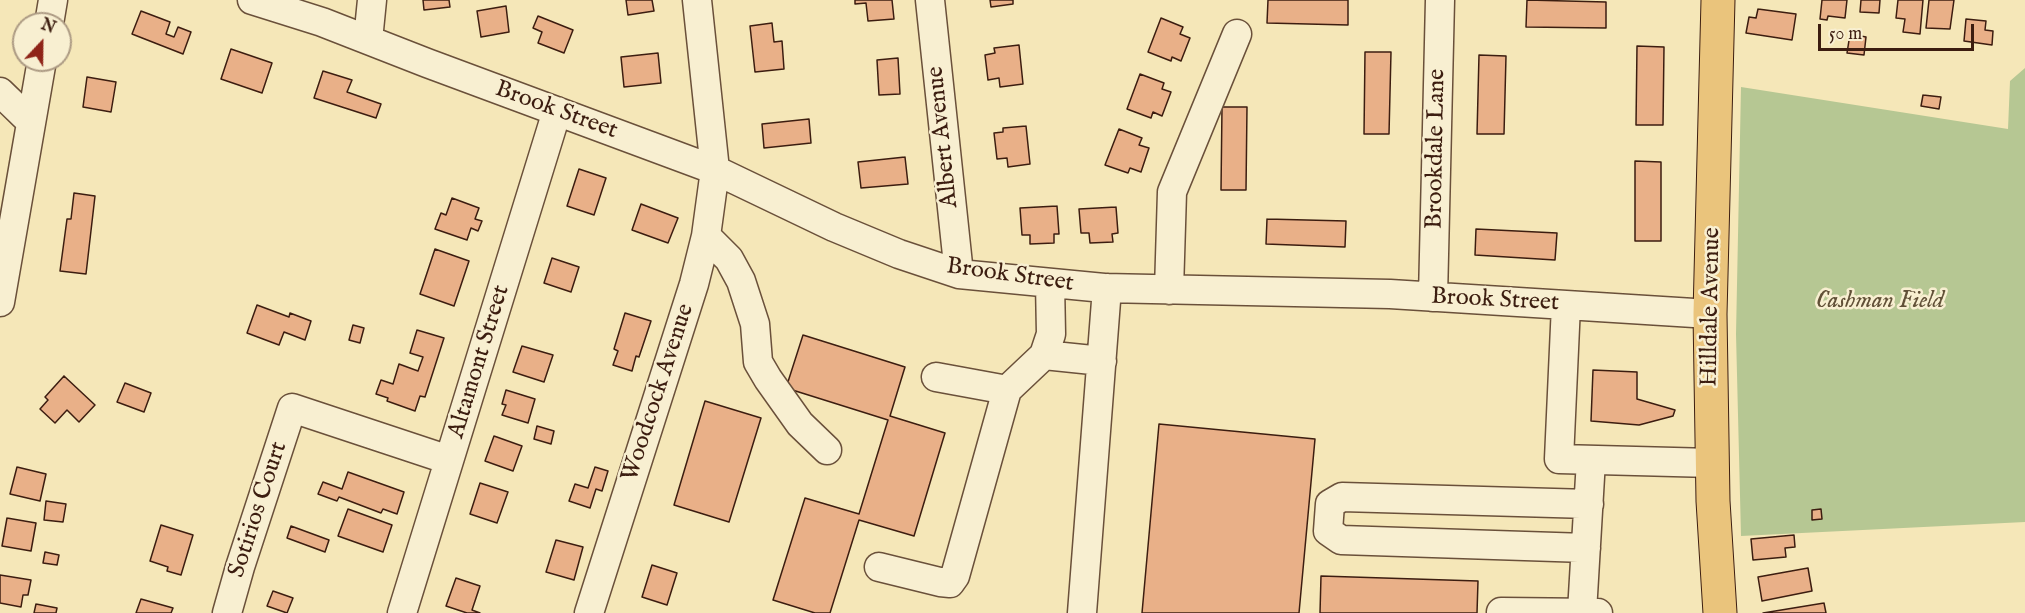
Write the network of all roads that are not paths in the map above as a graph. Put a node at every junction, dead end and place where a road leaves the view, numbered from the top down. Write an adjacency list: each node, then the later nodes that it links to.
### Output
1 (252, 0): 8 (street, Brook Street)
2 (372, 0): 8 (street)
3 (697, 0): 13 (street, Woodcock Avenue)
4 (930, 0): 15 (street, Albert Avenue)
5 (1440, 0): 19 (street, Brookdale Lane)
6 (1718, 0): 22 (main road, Hilldale Avenue)
7 (1237, 34): 18 (street)
8 (368, 40): 11 (street, Brook Street)
9 (40, 72): 12 (street)
10 (0, 92): 12 (street)
11 (557, 111): 13 (street, Brook Street); 28 (street, Altamont Street)
12 (31, 122): 20 (street)
13 (715, 170): 14 (street, Woodcock Avenue); 15 (street, Brook Street)
14 (706, 236): 27 (street); 38 (street, Woodcock Avenue)
15 (958, 274): 16 (street, Brook Street)
16 (1050, 283): 17 (street, Brook Street); 23 (street)
17 (1107, 288): 18 (street, Brook Street); 24 (street)
18 (1169, 290): 19 (street, Brook Street)
19 (1433, 297): 21 (street, Brook Street)
20 (0, 302)
21 (1566, 305): 22 (street, Brook Street); 29 (street)
22 (1710, 314): 30 (main road, Hilldale Avenue)
23 (1044, 355): 24 (street); 26 (street)
24 (1102, 361): 39 (street)
25 (936, 377): 26 (street)
26 (1007, 390): 33 (street)
27 (827, 450)
28 (449, 460): 36 (street, Sotirios Court); 37 (street, Altamont Street)
29 (1591, 460): 30 (street); 31 (street)
30 (1712, 463): 40 (main road, Hilldale Avenue)
31 (1588, 504): 32 (street); 32 (street)
32 (1586, 548): 35 (street)
33 (879, 567)
34 (1501, 612): 35 (street)
35 (1590, 612)
36 (227, 613)
37 (402, 613)
38 (589, 613)
39 (1083, 613)
40 (1720, 613)

